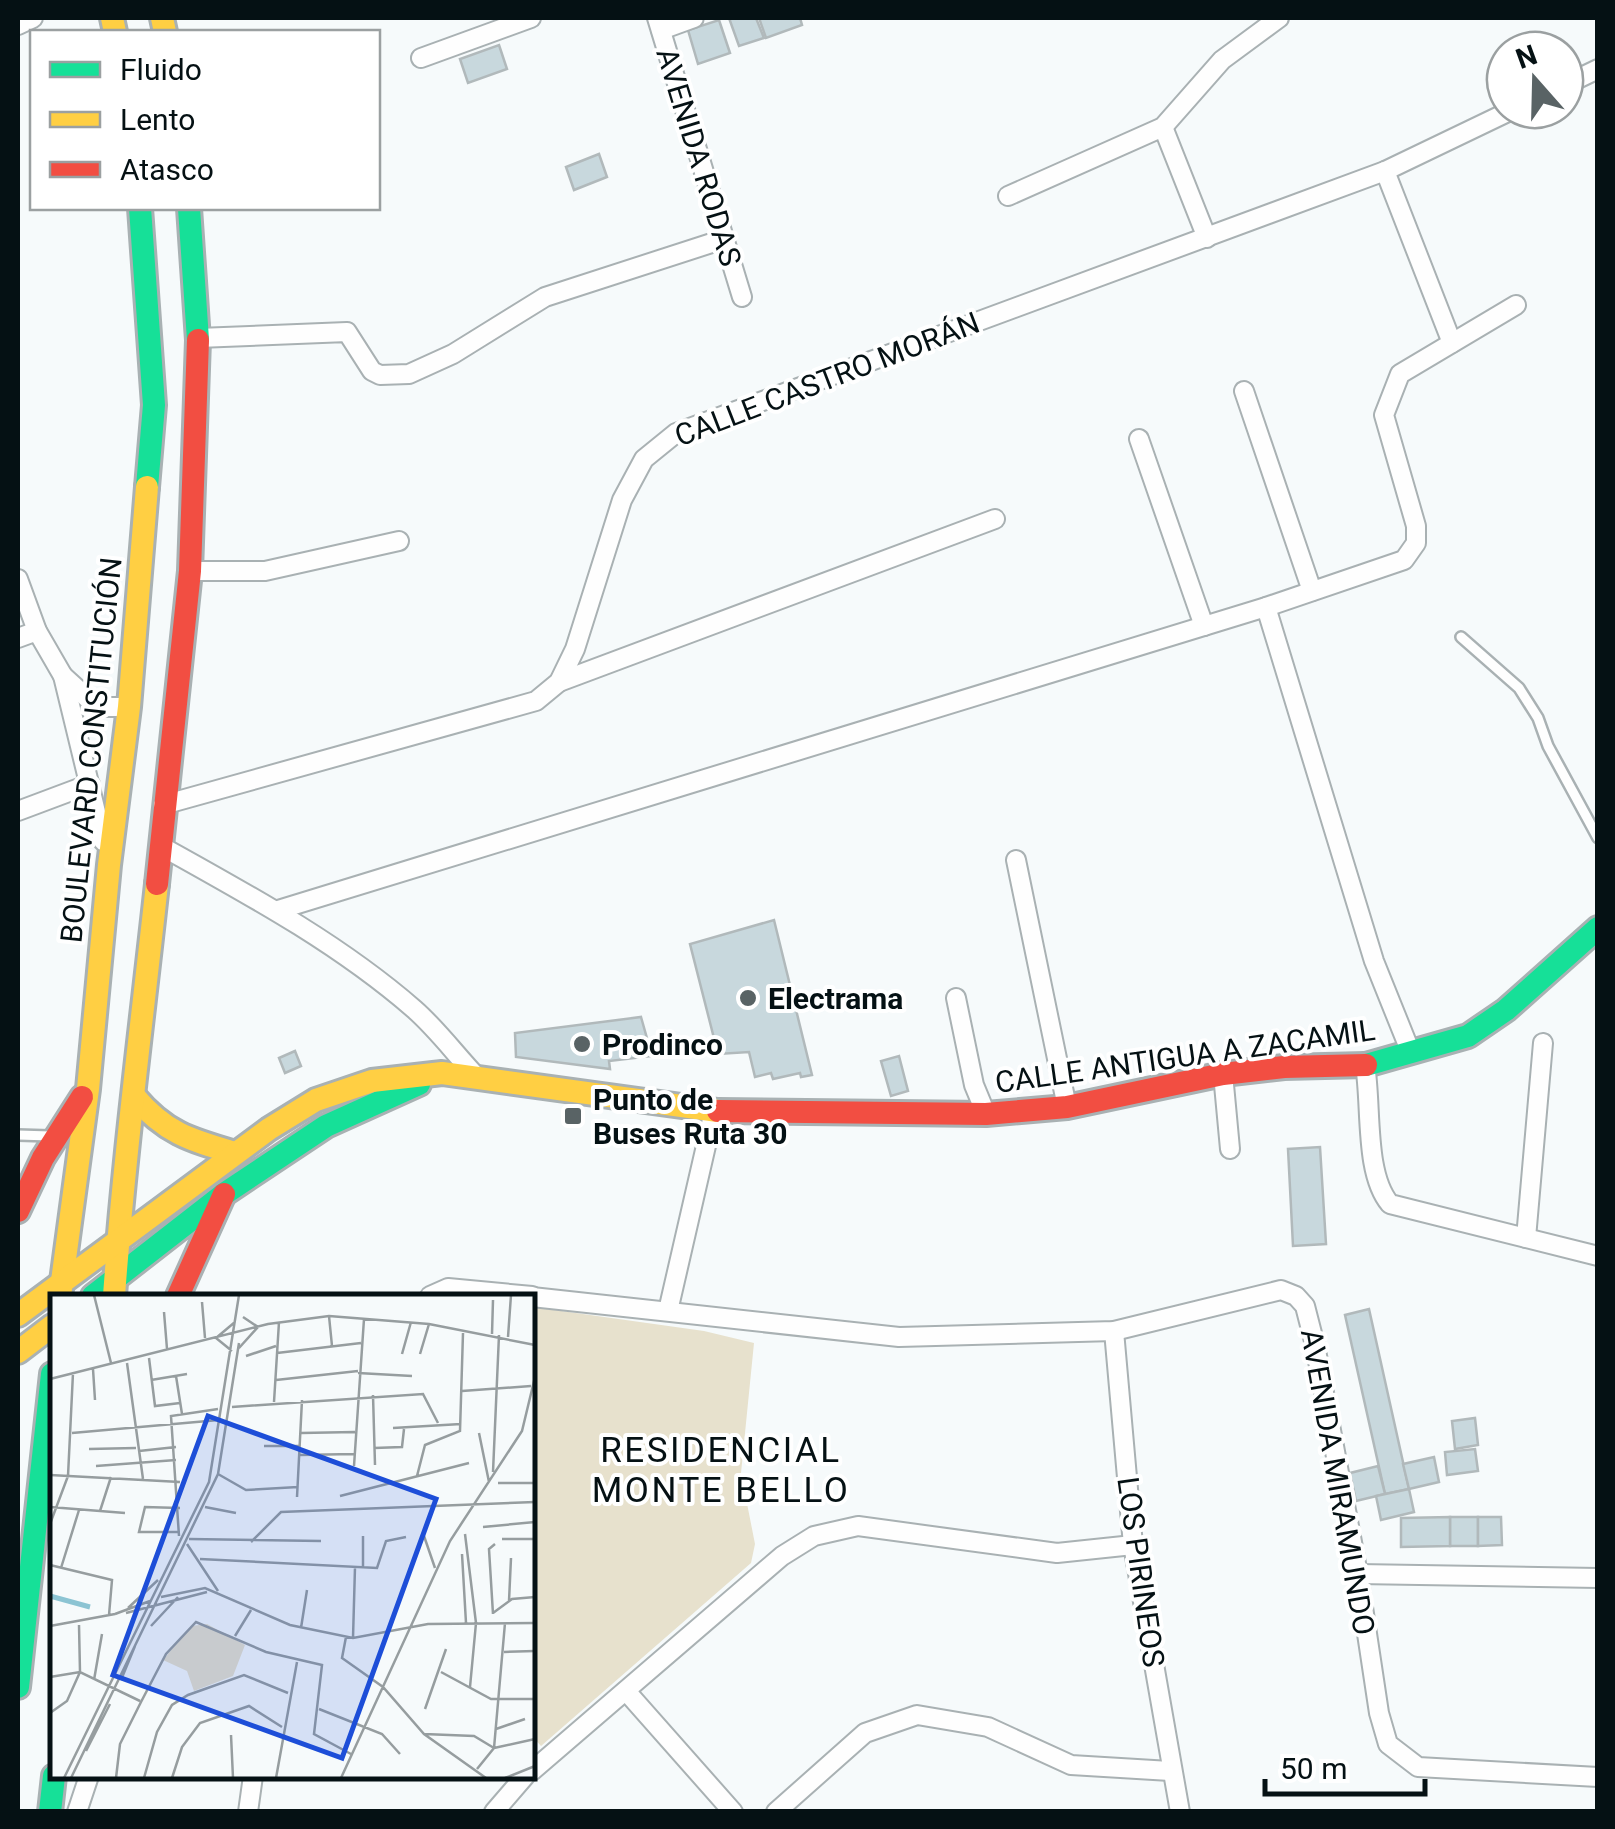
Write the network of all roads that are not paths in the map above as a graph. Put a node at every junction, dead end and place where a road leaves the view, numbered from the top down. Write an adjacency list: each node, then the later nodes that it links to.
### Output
1 (34, 18): 6 (street)
2 (532, 18): 7 (street)
3 (694, 18): 5 (street)
4 (1279, 18): 9 (street)
5 (659, 24): 14 (street, AVENIDA RODAS)
6 (18, 25)
7 (421, 58)
8 (1485, 123): 10 (street, CALLE CASTRO MORÁN)
9 (1163, 127): 11 (street); 15 (street)
10 (1385, 171): 15 (street, CALLE CASTRO MORÁN); 19 (street)
11 (1008, 196)
12 (140, 210): 34 (main road, BOULEVARD CONSTITUCIÓN)
13 (189, 210): 18 (main road)
14 (724, 238): 16 (street, AVENIDA RODAS); 18 (street)
15 (1208, 238): 33 (street, CALLE CASTRO MORÁN)
16 (742, 297)
17 (1516, 304): 19 (street)
18 (198, 338): 24 (main road)
19 (1452, 343): 26 (street)
20 (1244, 391): 26 (street)
21 (1139, 439): 28 (street)
22 (994, 520): 33 (street)
23 (399, 542): 24 (street)
24 (190, 572): 36 (main road)
25 (18, 579): 29 (street)
26 (1312, 591): 27 (street)
27 (1266, 607): 28 (street); 46 (street)
28 (1204, 626): 42 (street)
29 (37, 631): 31 (street); 32 (street)
30 (1461, 637): 38 (lane)
31 (18, 638)
32 (63, 676): 34 (street); 35 (street)
33 (559, 682): 36 (street)
34 (129, 707): 41 (main road, BOULEVARD CONSTITUCIÓN)
35 (90, 784): 37 (street); 41 (street)
36 (163, 805): 39 (main road)
37 (18, 811)
38 (1598, 838)
39 (162, 846): 42 (street); 52 (main road)
40 (1016, 860): 53 (street)
41 (109, 866): 51 (main road, BOULEVARD CONSTITUCIÓN)
42 (278, 910): 50 (street)
43 (1598, 928): 46 (main road, CALLE ANTIGUA A ZACAMIL)
44 (956, 998): 55 (street)
45 (1543, 1043): 62 (street)
46 (1410, 1053): 47 (main road, CALLE ANTIGUA A ZACAMIL)
47 (1365, 1066): 49 (main road, CALLE ANTIGUA A ZACAMIL); 62 (street)
48 (442, 1073): 50 (main road, CALLE ANTIGUA A ZACAMIL); 59 (main road, CALLE ANTIGUA A ZACAMIL); 60 (main road)
49 (1222, 1074): 53 (main road, CALLE ANTIGUA A ZACAMIL); 58 (street)
50 (477, 1078): 54 (main road, CALLE ANTIGUA A ZACAMIL)
51 (88, 1090): 57 (main road); 65 (main road, BOULEVARD CONSTITUCIÓN)
52 (134, 1096): 59 (main road); 63 (main road)
53 (1067, 1107): 55 (main road, CALLE ANTIGUA A ZACAMIL)
54 (714, 1111): 55 (main road, CALLE ANTIGUA A ZACAMIL); 72 (street)
55 (986, 1114)
56 (18, 1135): 57 (lane)
57 (58, 1136): 61 (main road)
58 (1230, 1149)
59 (236, 1153): 63 (main road, CALLE ANTIGUA A ZACAMIL)
60 (224, 1194): 66 (main road); 67 (main road)
61 (18, 1212)
62 (1526, 1238): 64 (street)
63 (116, 1239): 65 (main road, CALLE ANTIGUA A ZACAMIL); 66 (main road)
64 (1598, 1256)
65 (61, 1288)
66 (115, 1288)
67 (179, 1294)
68 (434, 1294): 69 (street, AVENIDA MIRAMUNDO)
69 (511, 1294)
70 (50, 1295): 73 (main road, CALLE ANTIGUA A ZACAMIL)
71 (535, 1296): 72 (street, AVENIDA MIRAMUNDO)
72 (668, 1310): 75 (street, AVENIDA MIRAMUNDO)
73 (18, 1315)
74 (50, 1328): 76 (main road)
75 (1114, 1331): 80 (street, LOS PIRINEOS); 81 (street, AVENIDA MIRAMUNDO)
76 (18, 1352)
77 (50, 1391): 79 (main road)
78 (22, 1459): 79 (main road)
79 (34, 1531): 83 (main road)
80 (1133, 1545): 84 (street); 86 (street, LOS PIRINEOS)
81 (1358, 1574): 82 (street); 87 (street, AVENIDA MIRAMUNDO)
82 (1598, 1578)
83 (18, 1687)
84 (626, 1692): 85 (street); 96 (street)
85 (535, 1768)
86 (1170, 1771): 97 (street); 98 (street, LOS PIRINEOS)
87 (1598, 1778)
88 (54, 1779): 92 (main road)
89 (88, 1779): 93 (street)
90 (253, 1779): 94 (street)
91 (523, 1779): 95 (street)
92 (50, 1812)
93 (77, 1812)
94 (248, 1812)
95 (494, 1812)
96 (733, 1812)
97 (776, 1812)
98 (1180, 1812)

